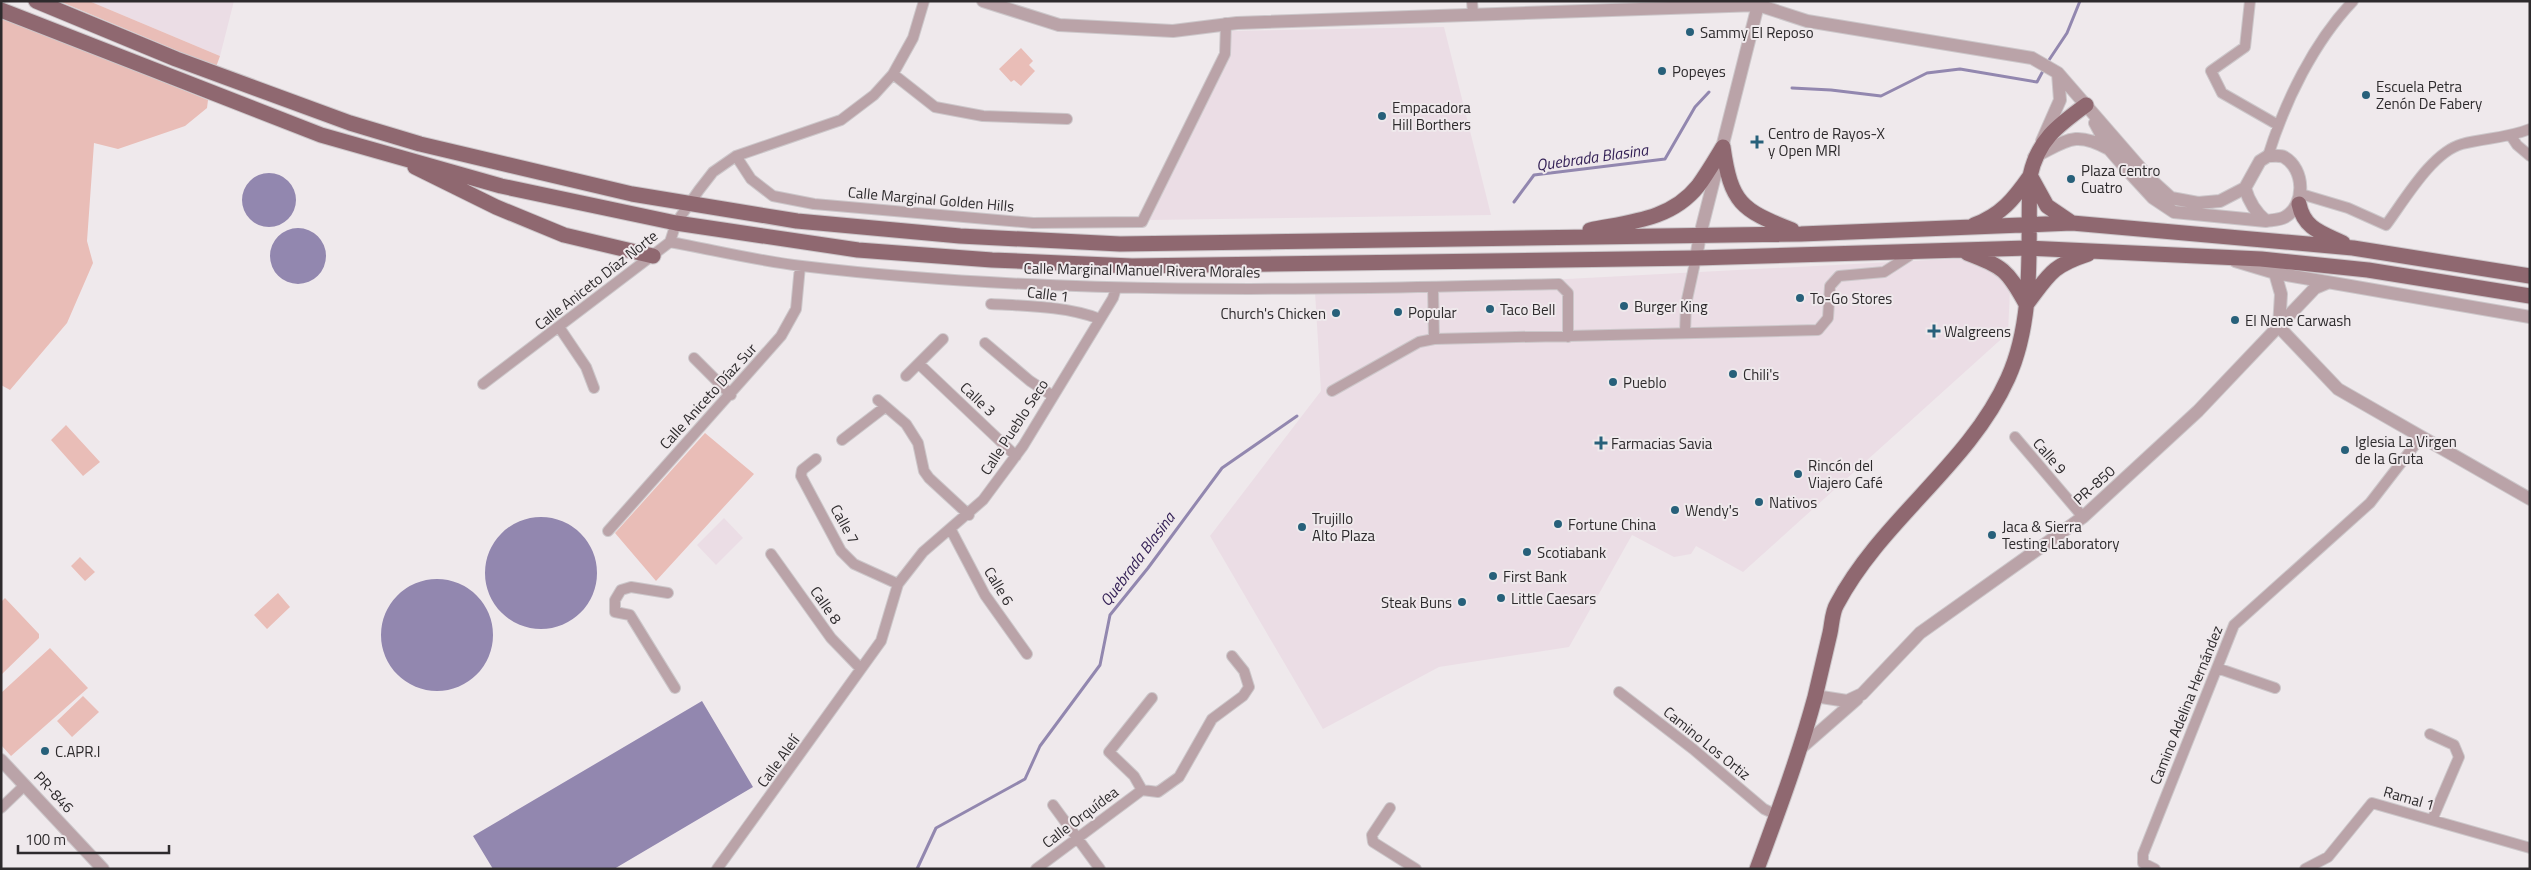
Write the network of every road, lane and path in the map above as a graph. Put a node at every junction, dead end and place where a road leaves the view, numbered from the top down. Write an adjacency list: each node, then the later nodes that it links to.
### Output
1 (36, 1): 27 (main road)
2 (924, 1): 11 (street, Calle Aniceto Díaz Norte)
3 (983, 1): 9 (street)
4 (2250, 1): 14 (street)
5 (2353, 1): 14 (street)
6 (1759, 3): 7 (street); 10 (street); 17 (street)
7 (1473, 8): 9 (street)
8 (1, 10): 19 (main road)
9 (1226, 23): 20 (street, Calle Marginal Golden Hills)
10 (2055, 71): 12 (street); 23 (street)
11 (894, 74): 13 (street); 20 (street, Calle Aniceto Díaz Norte)
12 (2086, 105): 18 (street); 23 (main road); 25 (street)
13 (1067, 119)
14 (2278, 125): 21 (street)
15 (2530, 129): 16 (street)
16 (2511, 136): 22 (street); 26 (street)
17 (1723, 147): 33 (main road); 34 (street); 35 (main road)
18 (2109, 149): 23 (street); 28 (street)
19 (394, 156): 29 (main road); 42 (main road)
20 (736, 156): 27 (street, Calle Aniceto Díaz Norte)
21 (2268, 156): 25 (street); 26 (street)
22 (2530, 156)
23 (2034, 157): 24 (main road)
24 (2030, 176): 30 (main road); 31 (main road); 32 (main road)
25 (2245, 188): 28 (street)
26 (2300, 199): 28 (street); 38 (main road)
27 (690, 204): 29 (street, Calle Aniceto Díaz Norte); 35 (main road)
28 (2266, 221)
29 (676, 223): 36 (street, Calle Aniceto Díaz Norte); 44 (main road)
30 (2072, 223): 31 (main road); 38 (main road)
31 (2028, 226): 32 (main road); 37 (main road)
32 (1964, 229): 33 (main road)
33 (1801, 234): 34 (main road)
34 (1700, 235): 35 (main road); 44 (street)
35 (1557, 238)
36 (670, 242): 42 (street, Calle Aniceto Díaz Norte); 45 (street, Calle Marginal Manuel Rivera Morales)
37 (2028, 248): 39 (main road); 41 (main road); 53 (main road)
38 (2353, 248): 47 (main road)
39 (1958, 249): 40 (main road); 53 (main road)
40 (1919, 250): 44 (main road); 58 (street)
41 (2097, 251): 43 (main road); 53 (main road)
42 (653, 256): 57 (street, Calle Aniceto Díaz Norte)
43 (2217, 257): 46 (street); 51 (main road)
44 (1696, 258): 58 (street)
45 (800, 266): 50 (street, Calle Marginal Manuel Rivera Morales); 69 (street, Calle Aniceto Díaz Sur)
46 (2275, 273): 48 (street); 56 (street)
47 (2530, 276)
48 (2327, 282): 54 (street); 56 (street, PR-850)
49 (1433, 287): 50 (street, Calle Marginal Manuel Rivera Morales); 59 (street, Calle Marginal Manuel Rivera Morales); 61 (street)
50 (1116, 288): 55 (street, Calle Pueblo Seco)
51 (2530, 296)
52 (991, 304): 55 (street, Calle 1)
53 (2026, 305): 92 (main road)
54 (2530, 317)
55 (1100, 319): 70 (street, Calle Pueblo Seco)
56 (2279, 327): 71 (street); 78 (street, PR-850 / PR-850)
57 (559, 328): 66 (street, Calle Aniceto Díaz Norte); 67 (street)
58 (1685, 333): 59 (street)
59 (1568, 337): 61 (street)
60 (943, 339): 64 (street)
61 (1434, 339): 68 (street)
62 (985, 343): 70 (street)
63 (694, 358): 69 (street)
64 (919, 364): 65 (street); 74 (street, Calle 3)
65 (906, 376)
66 (483, 384)
67 (594, 388)
68 (1332, 391)
69 (731, 394): 79 (street, Calle Aniceto Díaz Sur)
70 (1053, 396): 74 (street, Calle Pueblo Seco)
71 (2421, 437): 76 (street); 86 (street, Camino Adelina Hernández)
72 (2015, 438): 78 (street, Calle 9)
73 (842, 440): 77 (street)
74 (1016, 456): 77 (street, Calle Pueblo Seco)
75 (816, 459): 82 (street, Calle 7)
76 (2530, 499)
77 (969, 515): 80 (street, Calle Pueblo Seco)
78 (2083, 517): 91 (street, PR-850 / PR-850)
79 (608, 530)
80 (951, 530): 82 (street, Calle Pueblo Seco); 84 (street, Calle 6)
81 (771, 554): 87 (street, Calle 8)
82 (898, 584): 87 (street, Calle Pueblo Seco)
83 (668, 593): 88 (street)
84 (1027, 654)
85 (1232, 656): 98 (street)
86 (2217, 668): 89 (street); 112 (street, Camino Adelina Hernández)
87 (861, 669): 107 (street, Calle Alelí)
88 (675, 688)
89 (2275, 688)
90 (1619, 692): 102 (street, Camino Los Ortiz)
91 (1862, 694): 92 (street); 95 (street, PR-850)
92 (1815, 696): 95 (main road)
93 (1152, 698): 98 (street)
94 (2430, 734): 103 (street)
95 (1801, 748): 102 (main road)
96 (1, 760): 97 (street, PR-846 / PR-846)
97 (25, 785): 100 (street); 106 (street, PR-846 / PR-846)
98 (1142, 790): 104 (street, Calle Orquídea)
99 (1053, 805): 104 (street)
100 (1, 808)
101 (1390, 808): 110 (street)
102 (1777, 815): 111 (main road)
103 (2432, 820): 105 (street, Ramal 1); 113 (street, Ramal 1)
104 (1078, 838): 108 (street, Calle Orquídea); 109 (street)
105 (2530, 848)
106 (103, 869)
107 (717, 869)
108 (1036, 869)
109 (1100, 869)
110 (1416, 869)
111 (1757, 869)
112 (2154, 869)
113 (2305, 869)

